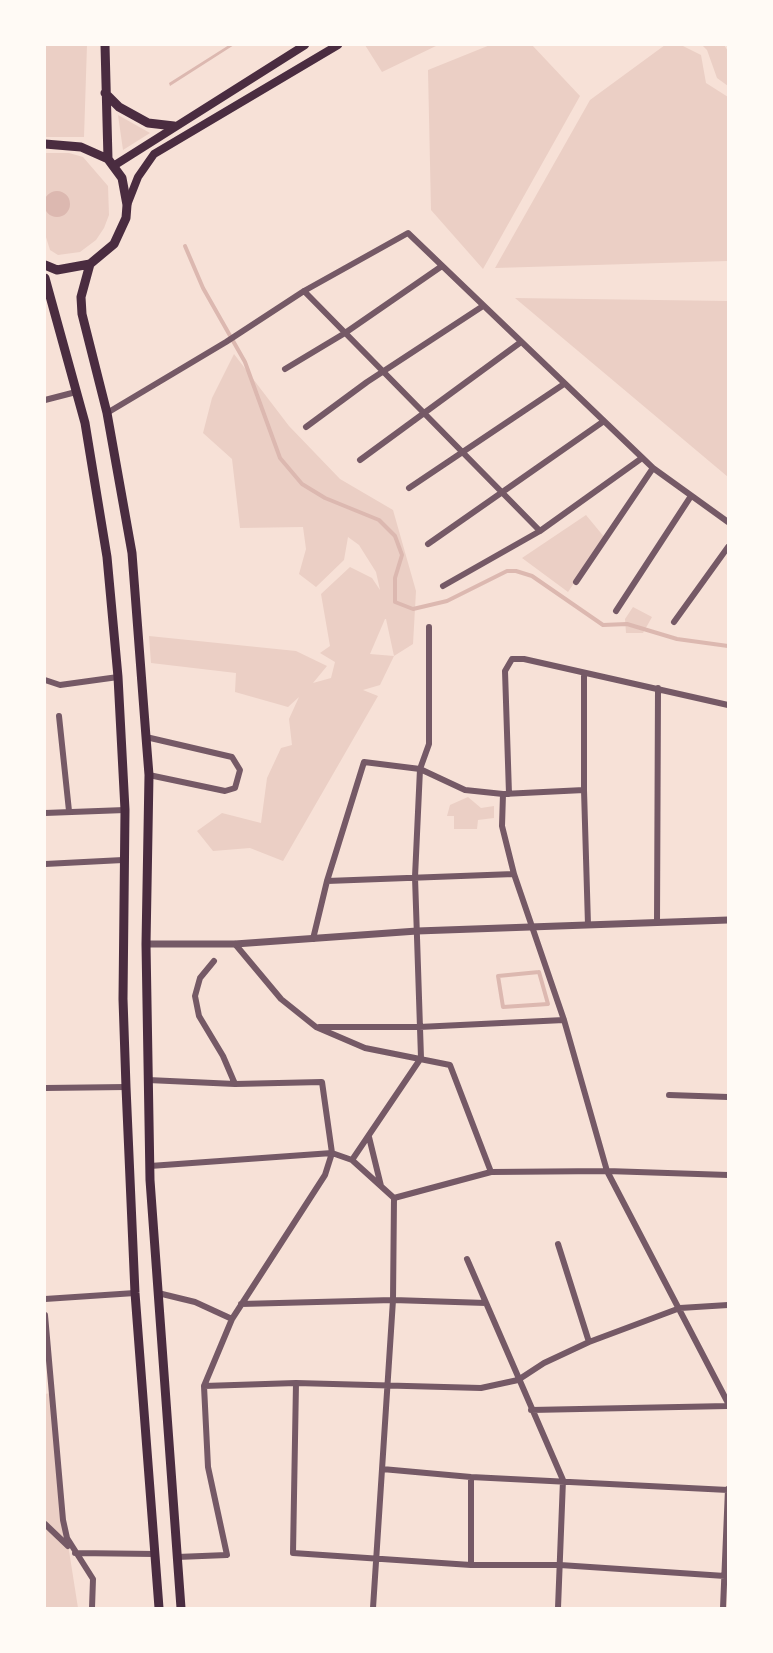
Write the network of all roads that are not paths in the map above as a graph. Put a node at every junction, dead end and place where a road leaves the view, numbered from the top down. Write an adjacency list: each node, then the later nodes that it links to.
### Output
1 (105, 45): 4 (main road)
2 (306, 45): 5 (main road)
3 (338, 45): 8 (main road)
4 (105, 93): 5 (main road); 7 (main road)
5 (174, 126): 7 (main road)
6 (45, 144): 7 (main road)
7 (111, 162): 8 (main road)
8 (127, 205): 9 (main road)
9 (90, 264): 10 (main road); 23 (main road)
10 (45, 265)
11 (442, 266): 13 (street); 14 (street); 15 (street)
12 (45, 278): 20 (main road)
13 (304, 291): 15 (street); 23 (street)
14 (483, 306): 16 (street); 18 (street)
15 (345, 333): 17 (street); 18 (street)
16 (521, 342): 19 (street); 22 (street)
17 (285, 369)
18 (382, 372): 22 (street); 25 (street)
19 (564, 384): 24 (street); 26 (street)
20 (76, 392): 21 (street); 43 (main road)
21 (45, 400)
22 (423, 412): 26 (street); 28 (street)
23 (107, 413): 48 (main road)
24 (604, 421): 27 (street); 31 (street)
25 (306, 427)
26 (460, 451): 30 (street); 31 (street)
27 (642, 458): 29 (street); 34 (street)
28 (360, 460)
29 (653, 468): 32 (street); 37 (street)
30 (409, 488)
31 (502, 494): 34 (street); 35 (street)
32 (691, 496): 33 (street); 39 (street)
33 (728, 522)
34 (540, 531): 38 (street)
35 (428, 544)
36 (728, 547): 40 (street)
37 (576, 582)
38 (443, 586)
39 (616, 611)
40 (674, 622)
41 (429, 627): 49 (street)
42 (584, 673): 45 (street); 51 (street); 52 (street)
43 (118, 677): 44 (street); 53 (main road)
44 (45, 680)
45 (658, 688): 46 (street); 62 (street)
46 (728, 705)
47 (59, 716): 54 (street)
48 (146, 737): 50 (main road); 50 (street)
49 (420, 769): 52 (street); 59 (street); 60 (street)
50 (148, 775): 67 (main road)
51 (584, 790): 52 (street); 63 (street)
52 (506, 794): 58 (street)
53 (125, 810): 54 (street); 56 (main road)
54 (69, 812): 55 (street)
55 (45, 813)
56 (123, 860): 57 (street); 77 (main road)
57 (45, 864)
58 (513, 874): 59 (street); 64 (street)
59 (415, 877): 60 (street); 65 (street)
60 (327, 881): 66 (street)
61 (728, 920): 62 (street)
62 (657, 922): 63 (street)
63 (588, 925): 64 (street)
64 (532, 928): 65 (street); 70 (street)
65 (417, 931): 66 (street); 72 (street)
66 (313, 939): 68 (street)
67 (146, 944): 68 (street); 74 (main road)
68 (235, 944): 71 (street)
69 (214, 961): 75 (street)
70 (564, 1020): 72 (street); 84 (street)
71 (316, 1027): 72 (street); 73 (street)
72 (419, 1027): 73 (street)
73 (421, 1058): 80 (street); 85 (street)
74 (148, 1080): 75 (street); 83 (main road)
75 (235, 1084): 81 (street)
76 (45, 1088): 77 (street)
77 (126, 1088): 91 (main road)
78 (669, 1095): 79 (street)
79 (728, 1096)
80 (369, 1137): 82 (street); 87 (street)
81 (332, 1153): 82 (street); 83 (street); 96 (street)
82 (352, 1160): 87 (street)
83 (150, 1166): 92 (main road)
84 (607, 1171): 85 (street); 86 (street); 98 (street)
85 (491, 1172): 88 (street)
86 (728, 1175)
87 (381, 1187): 88 (street)
88 (393, 1198): 94 (street)
89 (558, 1244): 101 (street)
90 (467, 1259): 95 (street)
91 (135, 1293): 93 (street); 114 (main road)
92 (158, 1293): 100 (street); 115 (main road)
93 (45, 1299)
94 (393, 1300): 95 (street); 96 (street); 105 (street)
95 (486, 1303): 102 (street)
96 (242, 1304): 100 (street)
97 (728, 1305): 98 (street)
98 (680, 1308): 101 (street); 106 (street)
99 (45, 1315): 113 (street)
100 (232, 1319): 104 (street)
101 (589, 1342): 102 (street)
102 (518, 1380): 105 (street); 107 (street)
103 (296, 1383): 104 (street); 105 (street); 116 (street)
104 (204, 1386): 115 (street)
105 (386, 1386): 108 (street)
106 (728, 1404): 107 (street)
107 (531, 1410): 110 (street)
108 (382, 1469): 109 (street); 116 (street)
109 (471, 1478): 110 (street); 117 (street)
110 (562, 1480): 111 (street); 118 (street)
111 (728, 1490): 119 (street)
112 (46, 1524): 113 (street)
113 (76, 1554): 114 (street); 120 (street)
114 (155, 1554): 121 (main road)
115 (177, 1557): 122 (main road)
116 (375, 1558): 117 (street); 123 (street)
117 (471, 1564): 118 (street)
118 (560, 1565): 119 (street); 124 (street)
119 (725, 1576): 125 (street)
120 (92, 1608)
121 (159, 1608)
122 (181, 1608)
123 (373, 1608)
124 (558, 1608)
125 (723, 1608)

